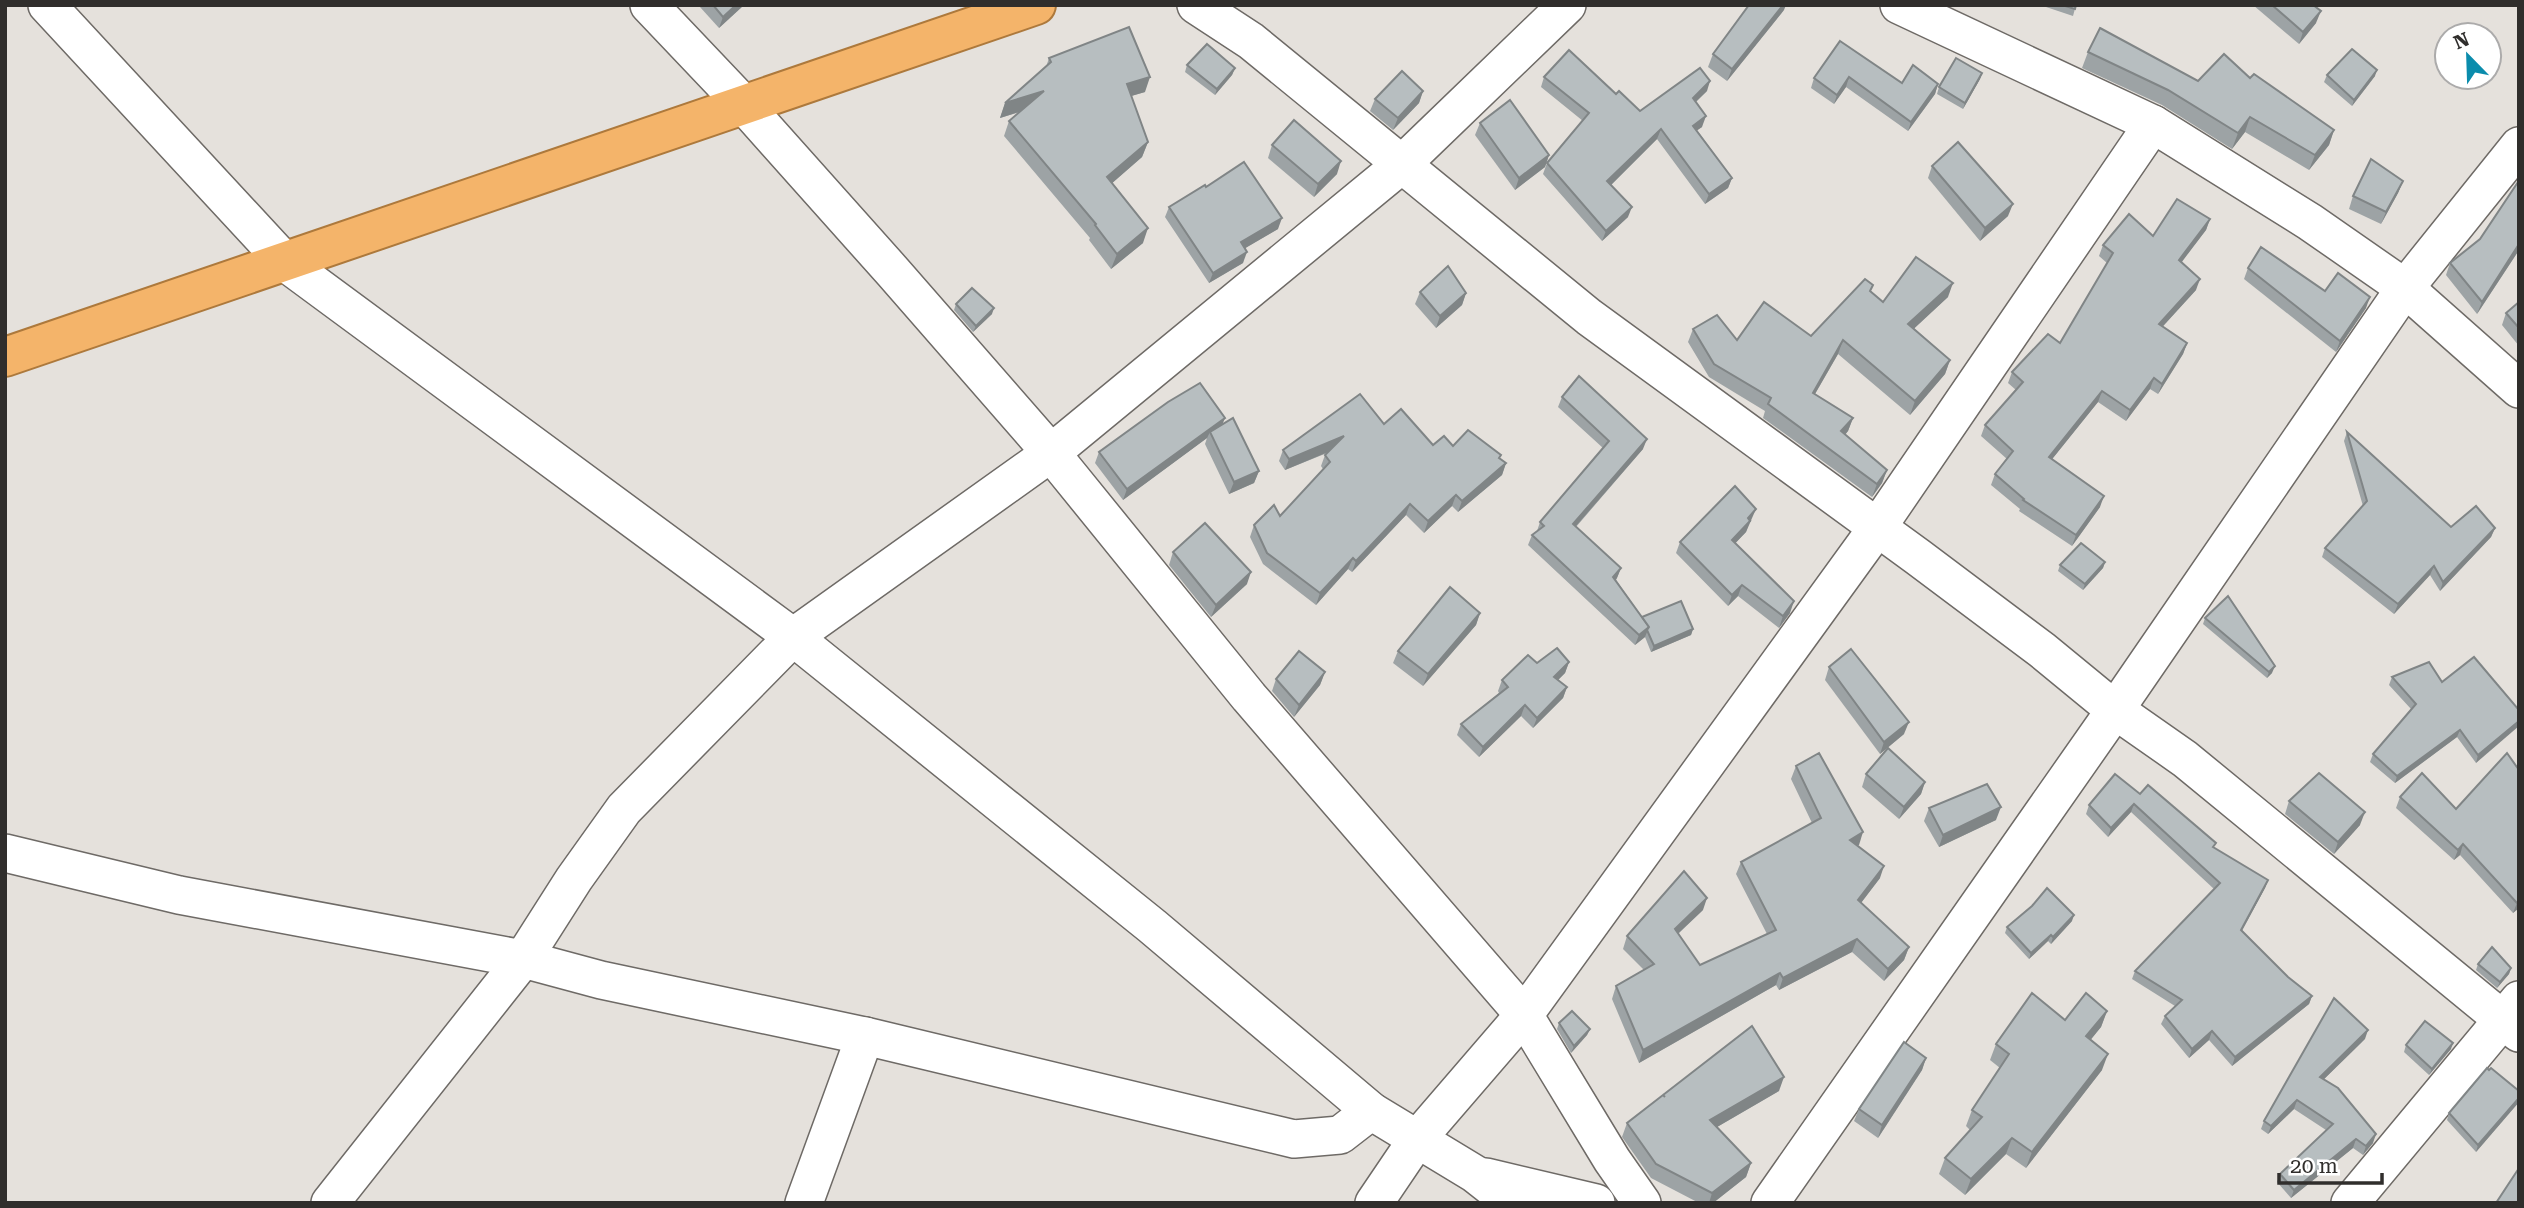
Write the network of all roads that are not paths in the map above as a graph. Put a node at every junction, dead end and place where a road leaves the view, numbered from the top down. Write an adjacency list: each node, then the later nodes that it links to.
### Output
1 (47, 5): 11 (street)
2 (649, 5): 7 (street)
3 (1036, 5): 7 (highway)
4 (1196, 5): 10 (street)
5 (1567, 5): 10 (street)
6 (1899, 5): 8 (street)
7 (744, 105): 11 (highway); 15 (street)
8 (2153, 124): 12 (street); 16 (street)
9 (2519, 146): 12 (street)
10 (1401, 165): 15 (street); 16 (street)
11 (286, 263): 13 (highway); 17 (street)
12 (2405, 288): 14 (street); 18 (street)
13 (5, 357)
14 (2519, 389)
15 (1051, 453): 17 (street); 21 (street)
16 (1877, 528): 18 (street); 21 (street)
17 (793, 637): 20 (street); 24 (street)
18 (2115, 710): 22 (street); 33 (street)
19 (5, 853): 20 (street)
20 (523, 959): 23 (street); 27 (street)
21 (1524, 1015): 25 (street); 32 (street)
22 (2513, 1018): 34 (street)
23 (865, 1036): 24 (street); 28 (street)
24 (1371, 1111): 25 (street)
25 (1418, 1138): 26 (street); 29 (street)
26 (1475, 1174): 30 (street); 31 (street)
27 (330, 1203)
28 (804, 1203)
29 (1374, 1203)
30 (1512, 1203)
31 (1596, 1203)
32 (1642, 1203)
33 (1770, 1203)
34 (2350, 1203)

